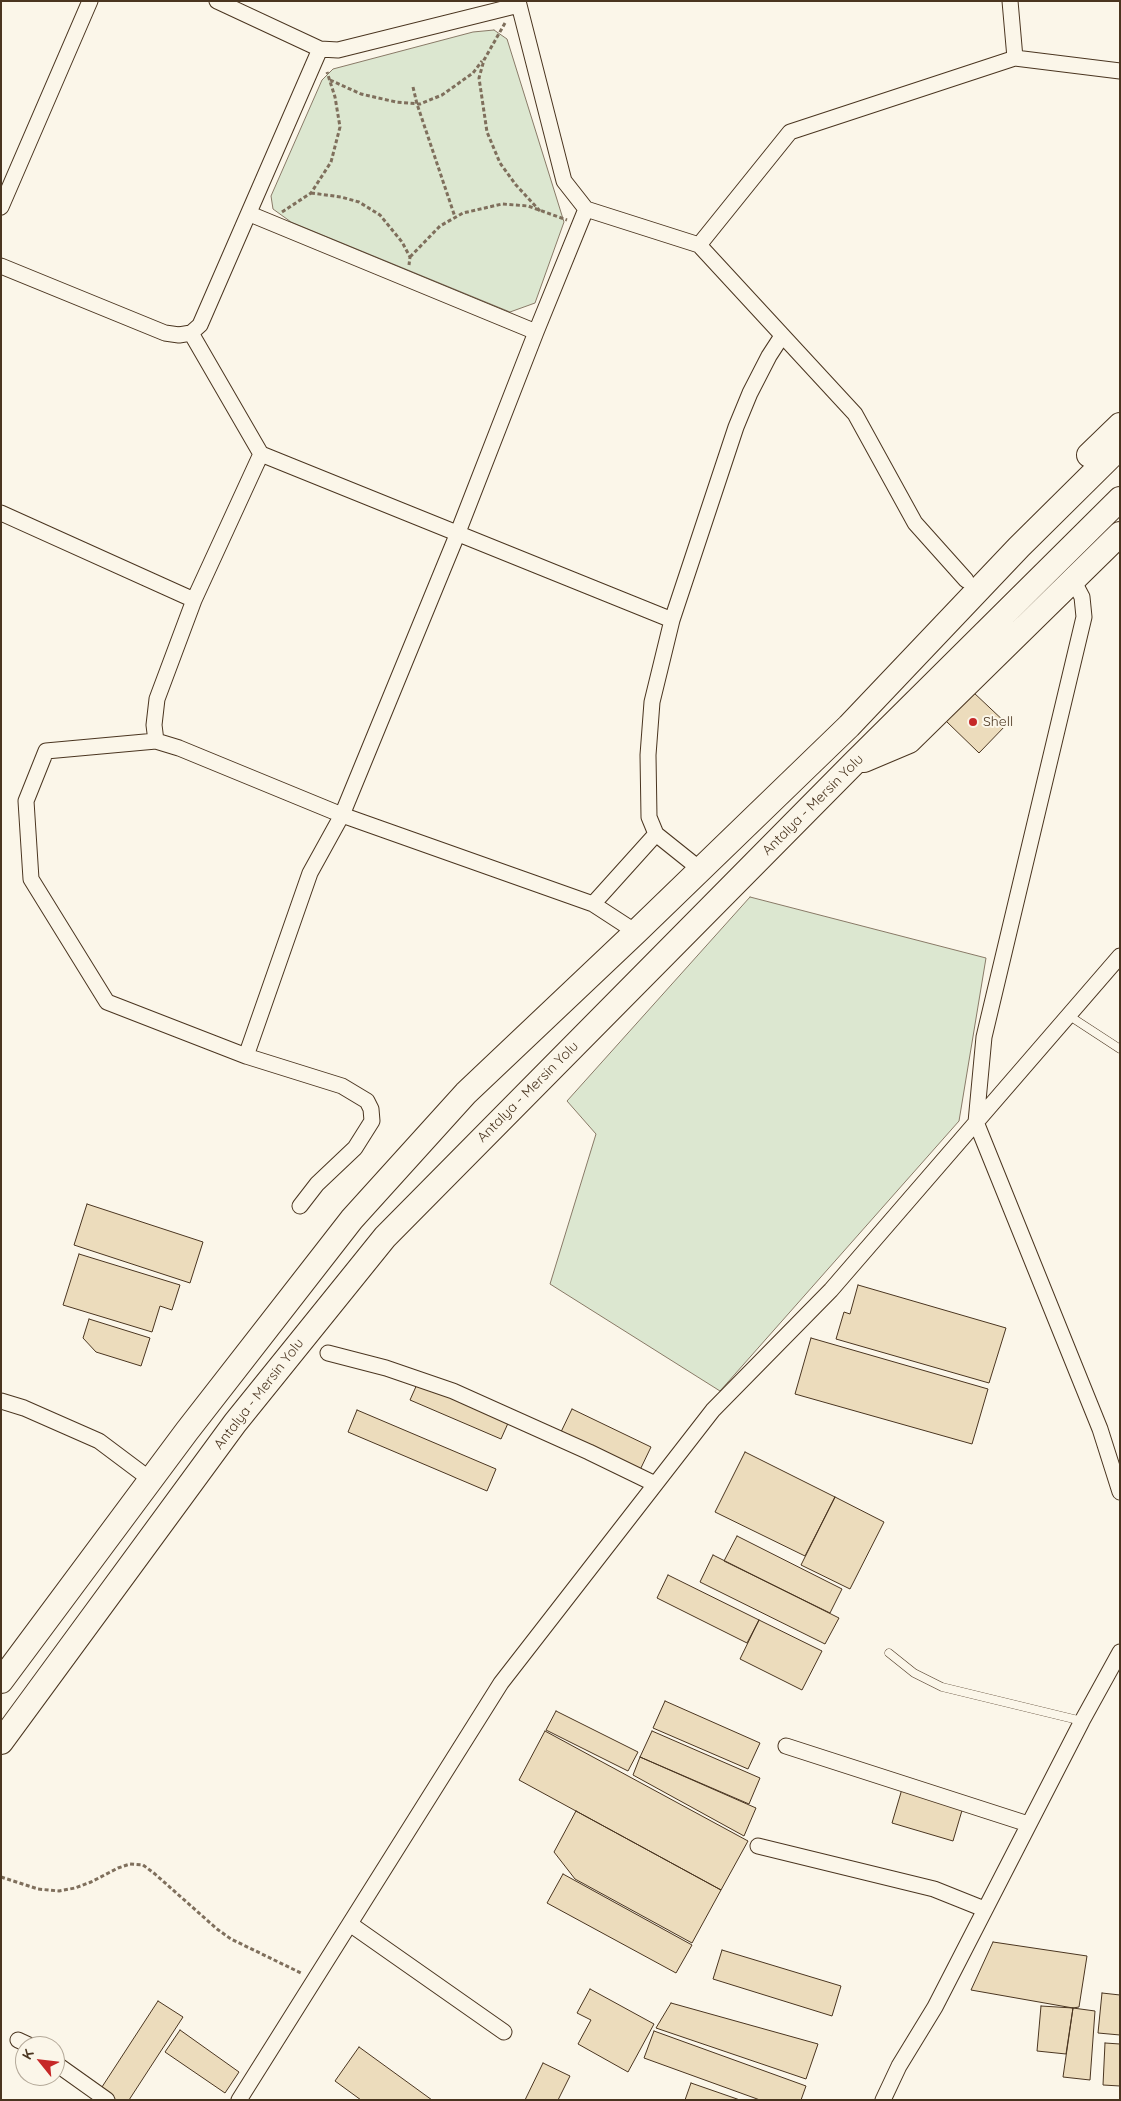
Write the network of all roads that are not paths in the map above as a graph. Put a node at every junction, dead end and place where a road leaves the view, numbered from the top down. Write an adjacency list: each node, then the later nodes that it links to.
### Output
1 (90, 1): 8 (street)
2 (218, 1): 5 (street)
3 (1010, 1): 6 (street)
4 (519, 3): 5 (street); 10 (street)
5 (320, 49): 9 (street)
6 (1015, 58): 7 (street); 11 (street)
7 (1120, 71)
8 (1, 207)
9 (250, 214): 13 (street); 14 (street)
10 (584, 215): 11 (street); 13 (street)
11 (699, 244): 15 (street)
12 (1, 266): 14 (street)
13 (536, 332): 21 (street)
14 (191, 333): 18 (street)
15 (782, 336): 23 (street); 26 (street)
16 (1120, 425): 23 (highway)
17 (1120, 447): 27 (highway)
18 (260, 454): 21 (street); 25 (street)
19 (1120, 499): 29 (highway, Antalya - Mersin Yolu)
20 (1, 513): 25 (street)
21 (458, 532): 26 (street); 30 (street)
22 (1120, 534): 24 (highway)
23 (966, 580): 27 (highway)
24 (1073, 580): 29 (highway); 39 (street)
25 (194, 600): 28 (street)
26 (672, 620): 31 (street)
27 (849, 726): 32 (highway)
28 (156, 741): 30 (street); 38 (street)
29 (853, 764): 50 (highway, Antalya - Mersin Yolu)
30 (342, 815): 33 (street); 38 (street)
31 (656, 834): 32 (street); 33 (street)
32 (701, 870): 34 (highway)
33 (593, 904): 34 (street)
34 (636, 932): 43 (highway)
35 (1120, 956): 36 (street)
36 (1068, 1015): 37 (lane); 39 (street)
37 (1120, 1049)
38 (246, 1056): 40 (street)
39 (976, 1122): 44 (street); 45 (street)
40 (300, 1206)
41 (328, 1353): 44 (street)
42 (1, 1401): 43 (street)
43 (151, 1480): 48 (highway)
44 (655, 1484): 55 (street)
45 (1120, 1492)
46 (1120, 1652): 49 (street)
47 (888, 1653): 49 (lane)
48 (5, 1668)
49 (1082, 1721): 52 (street)
50 (1, 1742)
51 (786, 1746): 52 (street)
52 (1028, 1824): 54 (street)
53 (758, 1846): 54 (street)
54 (984, 1909): 60 (street)
55 (350, 1924): 56 (street); 59 (street)
56 (504, 2032)
57 (65, 2070): 58 (street)
58 (107, 2100)
59 (239, 2100)
60 (883, 2100)

